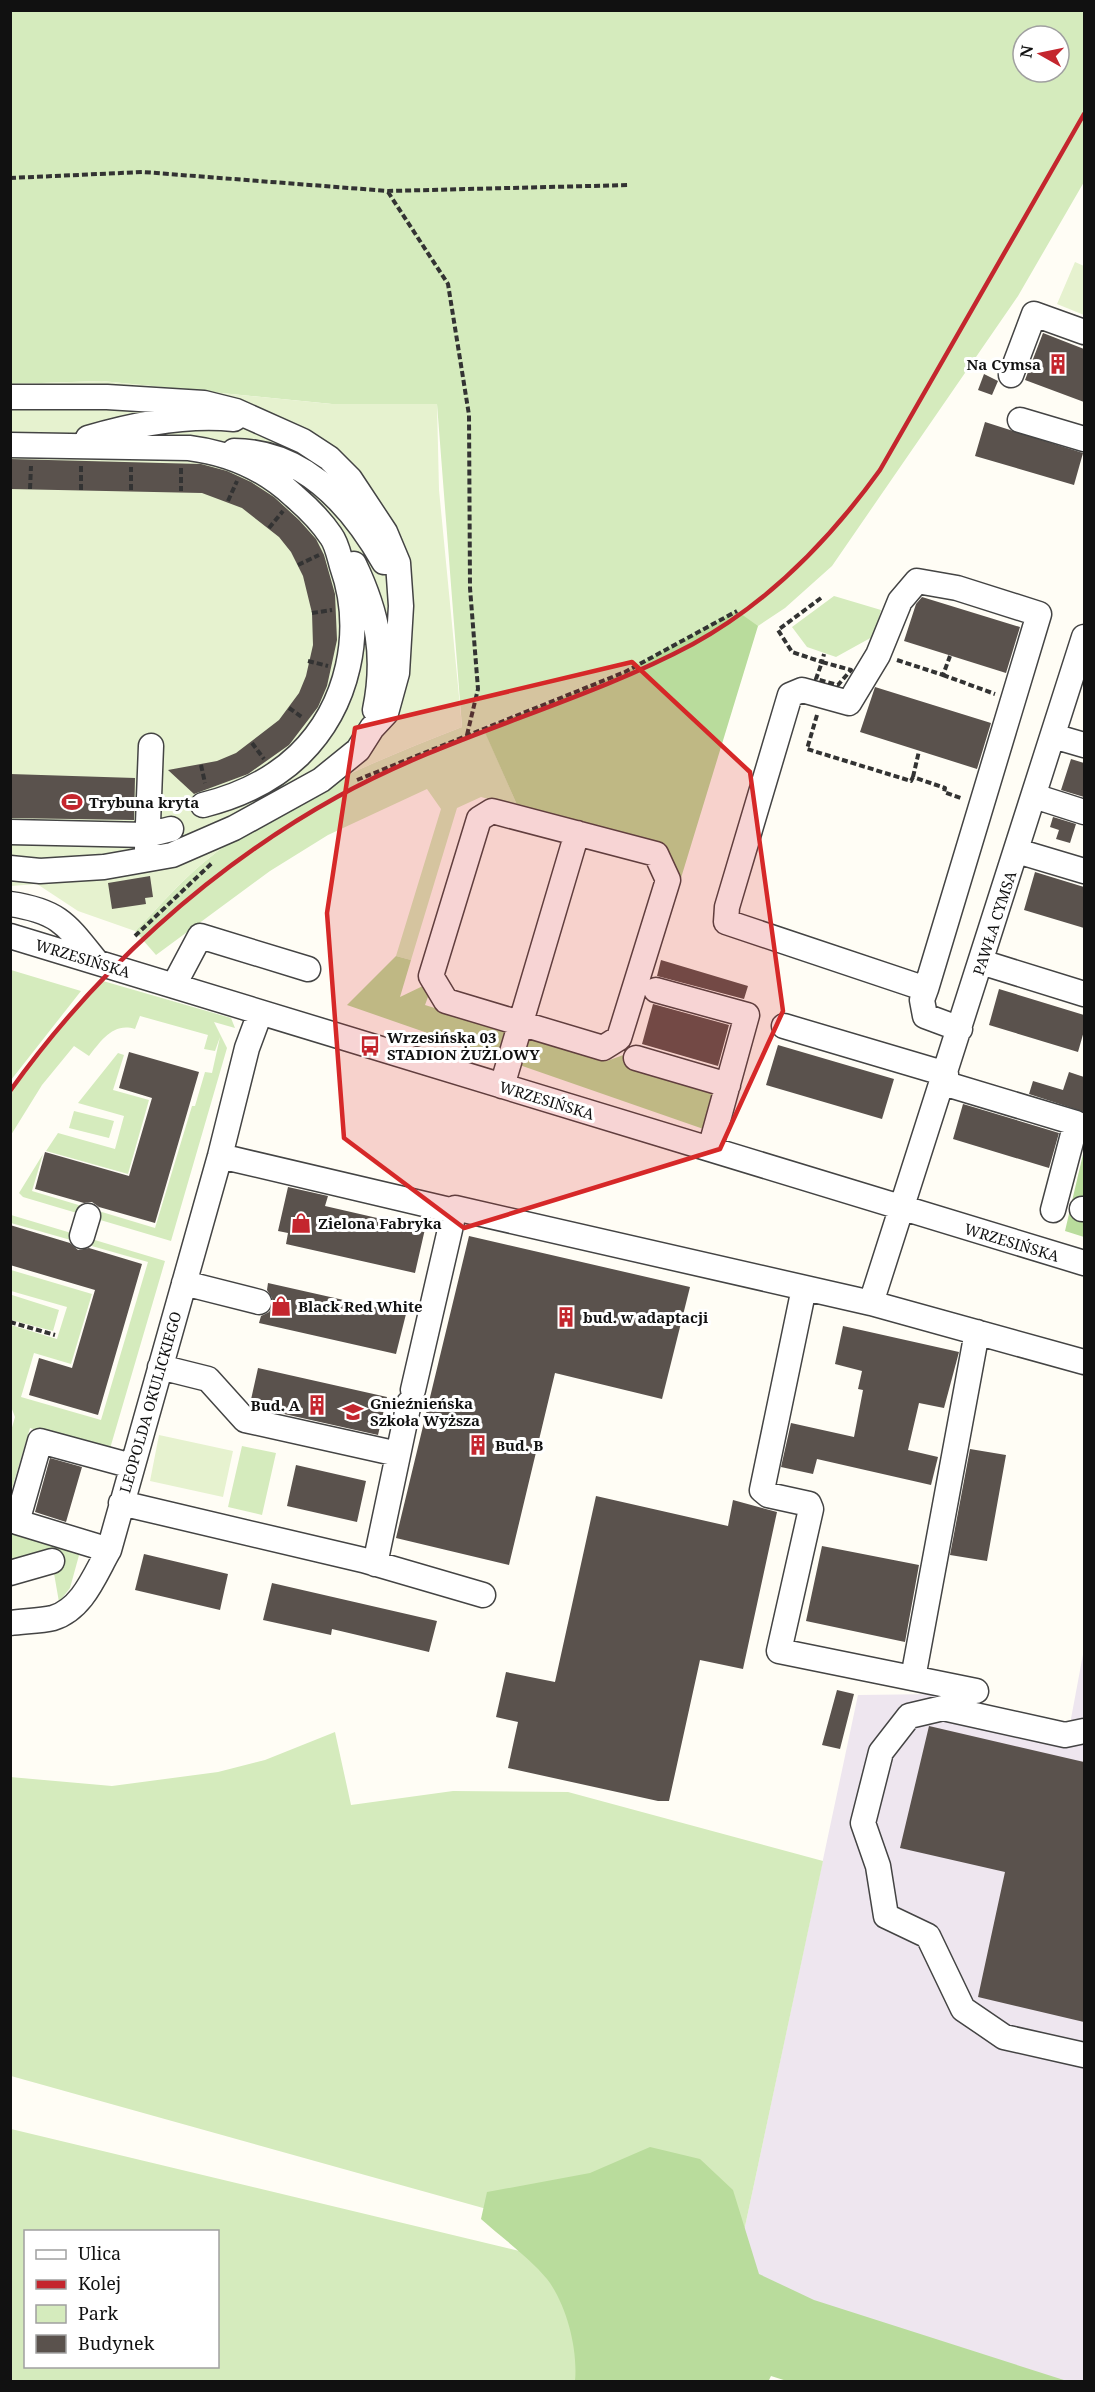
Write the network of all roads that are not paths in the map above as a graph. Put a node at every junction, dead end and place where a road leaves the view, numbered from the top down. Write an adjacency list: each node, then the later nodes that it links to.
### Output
1 (1084, 332): 2 (street)
2 (1011, 375)
3 (10, 397): 5 (street)
4 (1020, 420): 6 (street)
5 (269, 423): 8 (street); 11 (street)
6 (1084, 439)
7 (21, 450): 8 (street)
8 (72, 451): 9 (street)
9 (216, 452): 10 (street); 11 (street)
10 (330, 544): 14 (street); 19 (street)
11 (401, 606): 14 (street)
12 (1084, 637): 13 (street, PAWŁA CYMSA)
13 (1075, 700): 15 (street, PAWŁA CYMSA)
14 (372, 728): 26 (street)
15 (1053, 736): 16 (street); 18 (street, PAWŁA CYMSA)
16 (1084, 745)
17 (151, 746): 24 (street)
18 (1034, 796): 20 (street); 25 (street, PAWŁA CYMSA)
19 (203, 805)
20 (1084, 812)
21 (171, 829): 24 (street)
22 (10, 832): 24 (street)
23 (577, 833): 40 (street); 40 (street); 40 (street)
24 (147, 835): 26 (street)
25 (1017, 851): 29 (street); 33 (street, PAWŁA CYMSA)
26 (148, 860): 28 (street)
27 (10, 868): 28 (street)
28 (40, 871): 30 (street)
29 (1084, 871)
30 (21, 907): 31 (street); 32 (street)
31 (16, 937): 32 (street, WRZESIŃSKA)
32 (96, 962): 35 (street, WRZESIŃSKA)
33 (981, 962): 38 (street); 42 (street, PAWŁA CYMSA)
34 (308, 969): 35 (street)
35 (174, 986): 39 (street, WRZESIŃSKA)
36 (926, 989): 36 (street); 42 (street)
37 (656, 990): 45 (street)
38 (1084, 994)
39 (260, 1012): 46 (street, WRZESIŃSKA); 48 (street, LEOPOLDA OKULICKIEGO)
40 (521, 1022): 46 (street)
41 (784, 1026): 44 (street)
42 (960, 1029): 44 (street, PAWŁA CYMSA)
43 (636, 1058): 45 (street)
44 (944, 1079): 49 (street, PAWŁA CYMSA); 50 (street)
45 (728, 1085): 47 (street)
46 (502, 1086): 47 (street, WRZESIŃSKA)
47 (710, 1149): 49 (street, WRZESIŃSKA)
48 (220, 1156): 51 (street); 53 (street, LEOPOLDA OKULICKIEGO)
49 (903, 1208): 52 (street, WRZESIŃSKA); 56 (street, PAWŁA CYMSA)
50 (1053, 1210)
51 (454, 1211): 54 (street); 60 (street)
52 (1084, 1263)
53 (184, 1284): 55 (street); 59 (street, LEOPOLDA OKULICKIEGO)
54 (804, 1288): 56 (street); 69 (street)
55 (259, 1302)
56 (871, 1304): 57 (street)
57 (977, 1332): 58 (street); 69 (street)
58 (1084, 1362)
59 (160, 1367): 60 (street); 61 (street, LEOPOLDA OKULICKIEGO)
60 (398, 1454): 65 (street)
61 (132, 1466): 62 (street, LEOPOLDA OKULICKIEGO); 63 (street)
62 (121, 1503): 63 (street); 65 (street, LEOPOLDA OKULICKIEGO)
63 (109, 1550): 68 (street)
64 (52, 1561): 66 (street)
65 (375, 1564): 67 (street, LEOPOLDA OKULICKIEGO)
66 (10, 1573)
67 (483, 1594)
68 (10, 1623)
69 (913, 1678): 70 (street)
70 (976, 1691)
71 (1084, 1731): 72 (street)
72 (1084, 2055)

